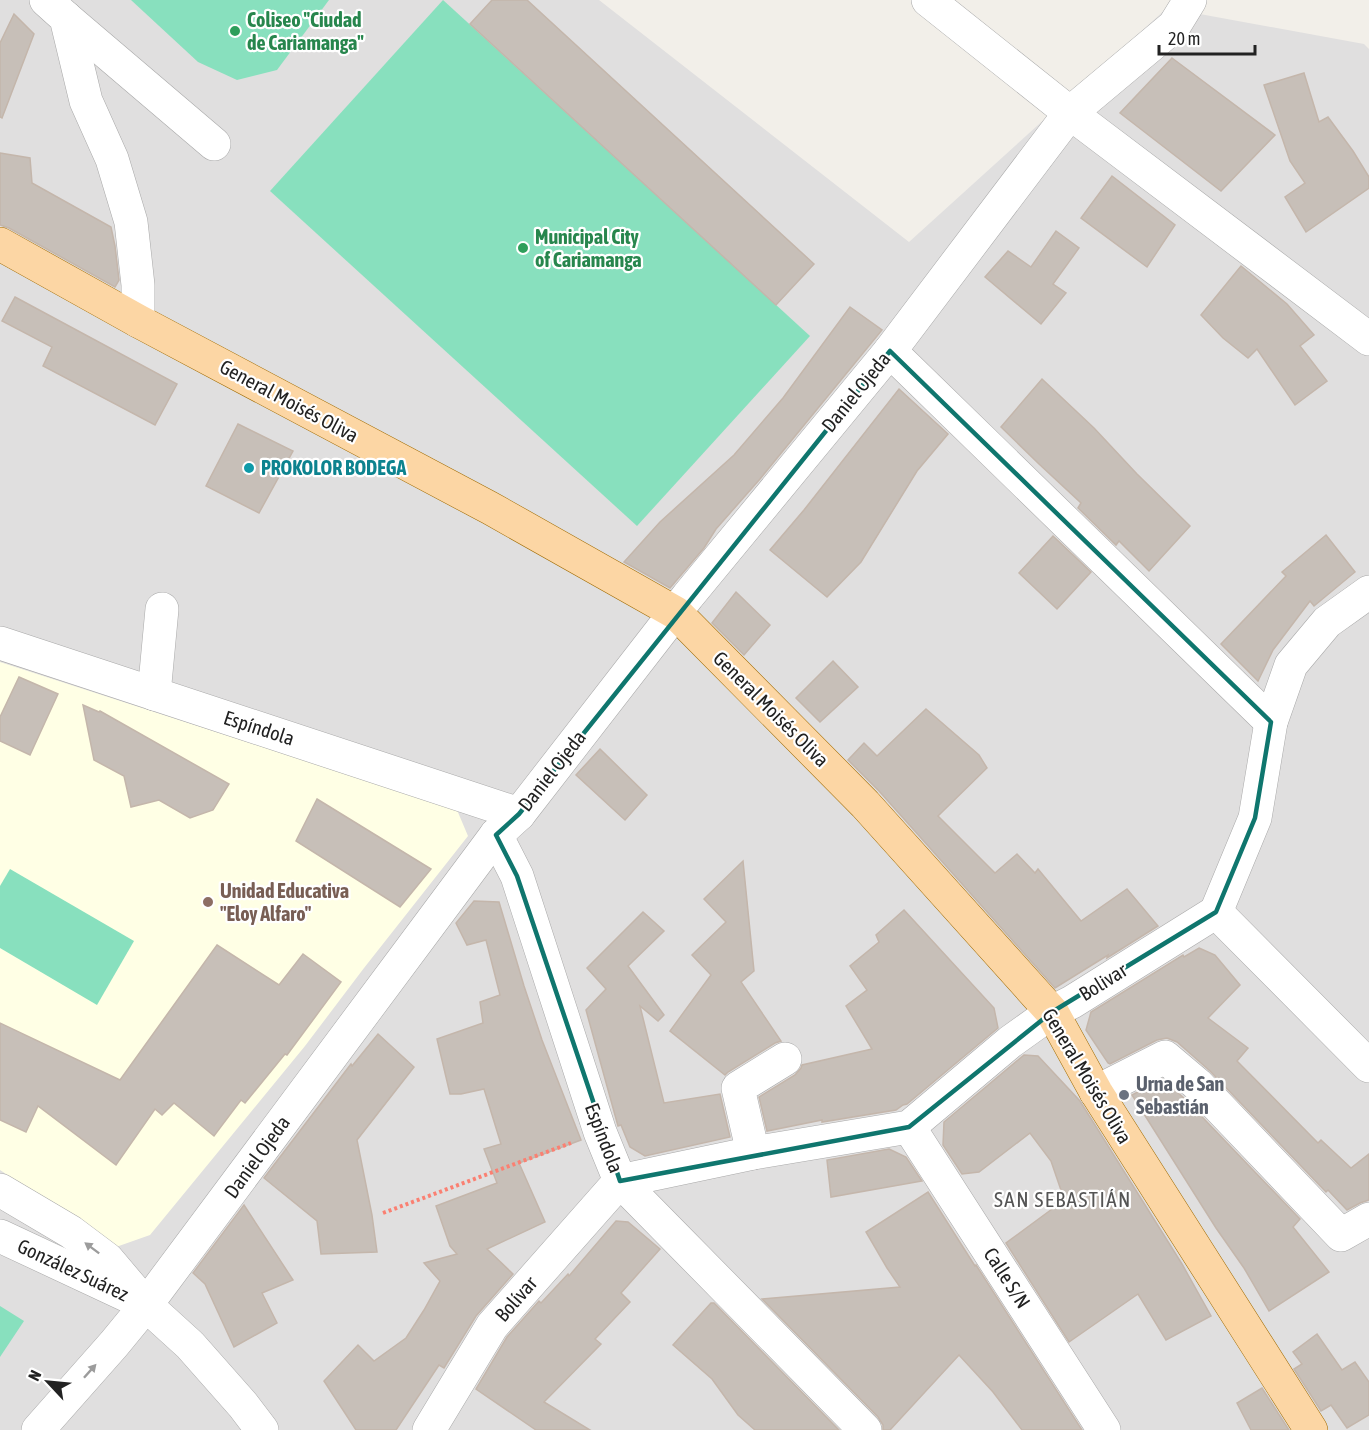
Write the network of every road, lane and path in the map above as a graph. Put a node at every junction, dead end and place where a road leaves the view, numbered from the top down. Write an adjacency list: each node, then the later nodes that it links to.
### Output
1 (928, 0): 4 (street)
2 (1190, 0): 4 (street, Daniel Ojeda)
3 (56, 9): 5 (street); 7 (street)
4 (1070, 113): 8 (street); 9 (street, Daniel Ojeda)
5 (214, 144)
6 (0, 244): 7 (main road, General Moisés Oliva)
7 (138, 321): 12 (main road, General Moisés Oliva)
8 (1369, 339)
9 (890, 351): 12 (street, Daniel Ojeda); 15 (street)
10 (1369, 592): 15 (street)
11 (162, 609): 14 (street)
12 (676, 613): 16 (street, Daniel Ojeda); 18 (main road, General Moisés Oliva)
13 (0, 643): 14 (street, Espíndola)
14 (154, 694): 16 (street, Espíndola)
15 (1271, 722): 17 (street)
16 (507, 824): 23 (street, Espíndola); 30 (street, Daniel Ojeda)
17 (1216, 912): 18 (street, Bolivar); 20 (street)
18 (1052, 1012): 21 (main road, General Moisés Oliva); 22 (street, Bolivar)
19 (785, 1059): 24 (street)
20 (1369, 1065)
21 (1096, 1092): 28 (street); 36 (main road, General Moisés Oliva)
22 (909, 1127): 24 (street); 35 (street, Calle S/N)
23 (600, 1132): 25 (street, Espíndola); 27 (path)
24 (753, 1154): 25 (street)
25 (620, 1180): 33 (street, Bolívar); 34 (street, Espíndola)
26 (0, 1190): 30 (street, González Suárez, one-way to 26)
27 (383, 1213)
28 (1369, 1219)
29 (0, 1236): 30 (street, González Suárez)
30 (146, 1305): 31 (street, Daniel Ojeda, one-way to 30); 32 (street, González Suárez)
31 (38, 1430)
32 (262, 1430)
33 (429, 1430)
34 (865, 1430)
35 (1104, 1430)
36 (1311, 1430)

